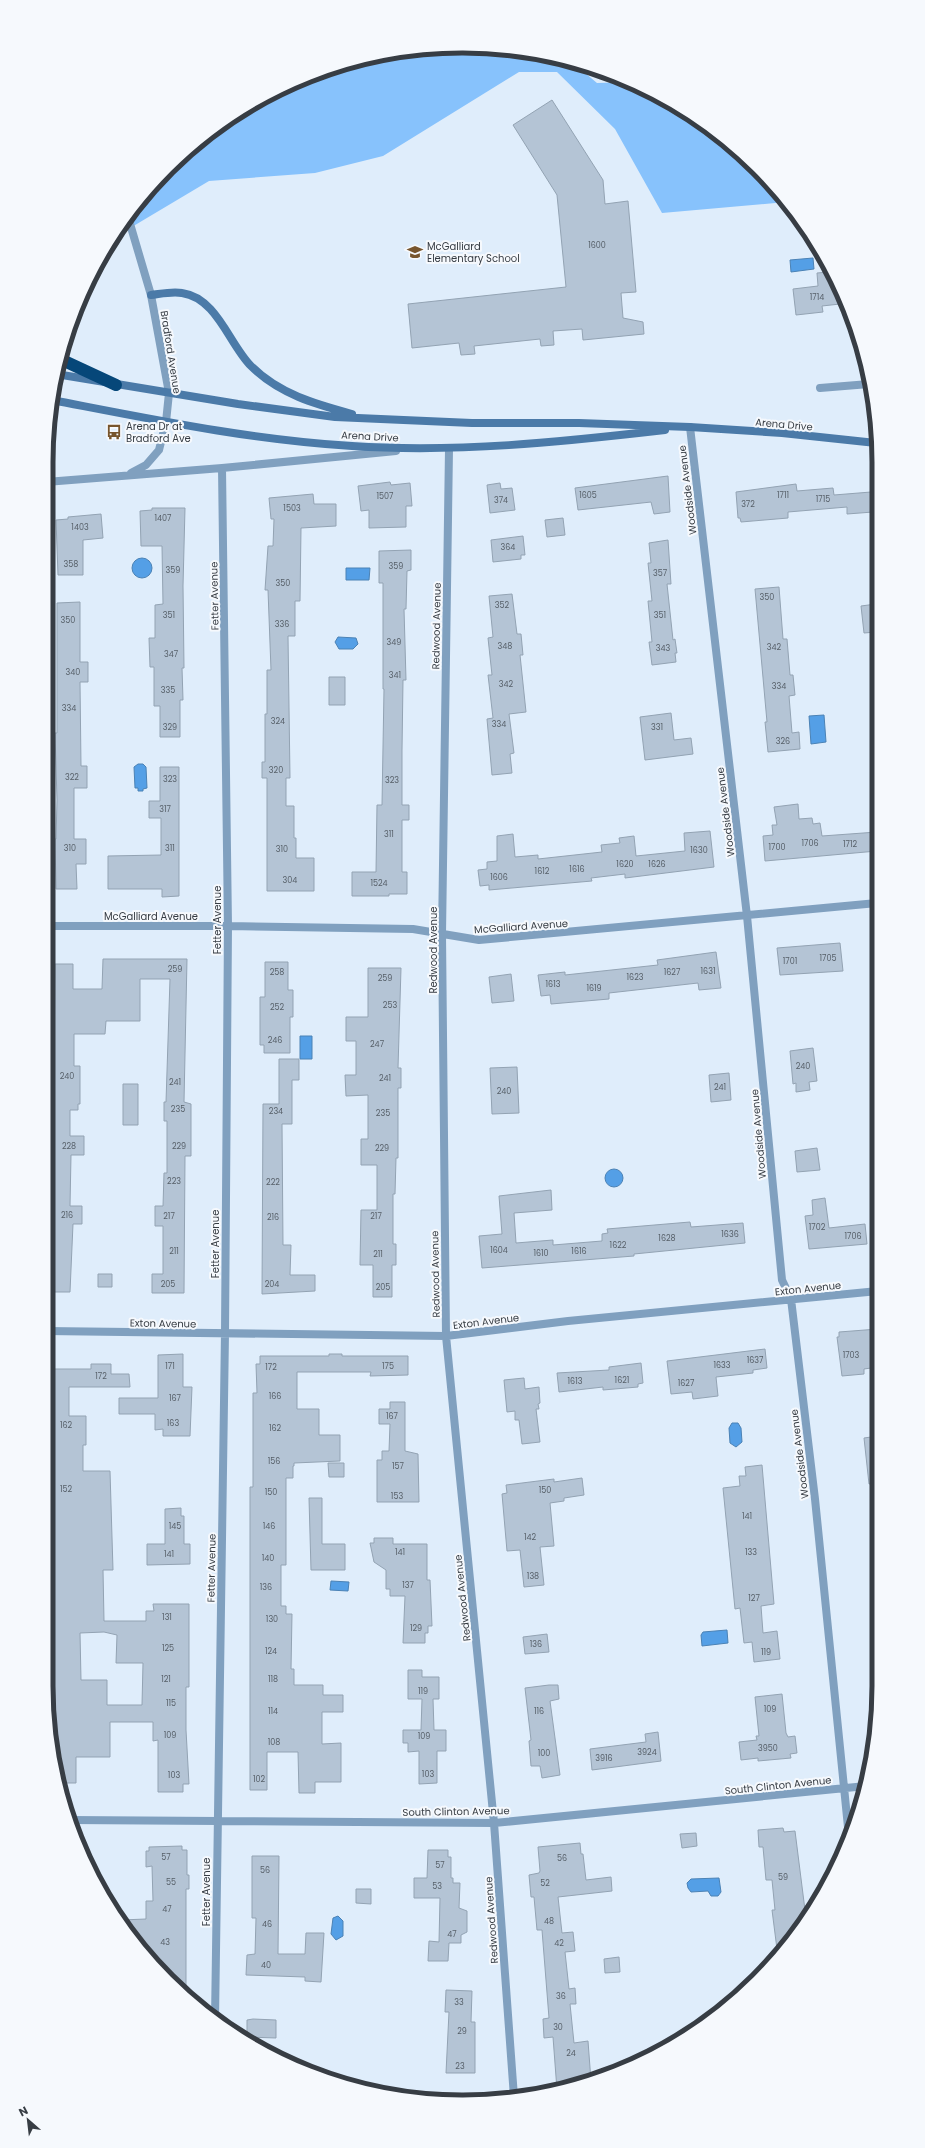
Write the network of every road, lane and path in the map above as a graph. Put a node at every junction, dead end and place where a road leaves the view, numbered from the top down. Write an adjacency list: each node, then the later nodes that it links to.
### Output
1 (130, 224): 2 (street, Bradford Avenue)
2 (151, 295): 8 (street, Bradford Avenue); 10 (main road)
3 (66, 362): 6 (highway)
4 (63, 375): 6 (main road, Arena Drive)
5 (864, 384): 7 (street)
6 (116, 385): 8 (main road, Arena Drive)
7 (820, 388)
8 (169, 393): 10 (main road, Arena Drive); 11 (street, Bradford Avenue)
9 (58, 401): 11 (main road, Arena Drive)
10 (368, 418): 12 (main road, Arena Drive)
11 (166, 422): 14 (main road, Arena Drive); 17 (street, Bradford Avenue)
12 (690, 427): 13 (main road, Arena Drive); 15 (main road, Arena Drive); 20 (street, Woodside Avenue)
13 (871, 442)
14 (417, 449): 15 (main road, Arena Drive); 16 (street)
15 (449, 449): 23 (street, Redwood Avenue)
16 (222, 468): 17 (street); 22 (street, Fetter Avenue)
17 (126, 475): 18 (street)
18 (53, 481)
19 (872, 904): 20 (street, McGalliard Avenue)
20 (747, 916): 23 (street, McGalliard Avenue); 25 (street, Woodside Avenue)
21 (53, 926): 22 (street, McGalliard Avenue)
22 (228, 926): 23 (street, McGalliard Avenue); 27 (street, Fetter Avenue)
23 (442, 934): 28 (street, Redwood Avenue)
24 (872, 1292): 25 (street, Exton Avenue)
25 (791, 1299): 28 (street, Exton Avenue); 30 (street, Woodside Avenue)
26 (53, 1331): 27 (street, Exton Avenue)
27 (225, 1333): 28 (street, Exton Avenue); 32 (street, Fetter Avenue)
28 (446, 1336): 33 (street, Redwood Avenue)
29 (859, 1787): 30 (street, South Clinton Avenue)
30 (845, 1788): 33 (street, South Clinton Avenue); 34 (street, Woodside Avenue)
31 (76, 1820): 32 (street, South Clinton Avenue)
32 (216, 1821): 33 (street, South Clinton Avenue); 35 (street, Fetter Avenue)
33 (494, 1823): 36 (street, Redwood Avenue)
34 (848, 1823)
35 (215, 2011)
36 (514, 2091)

